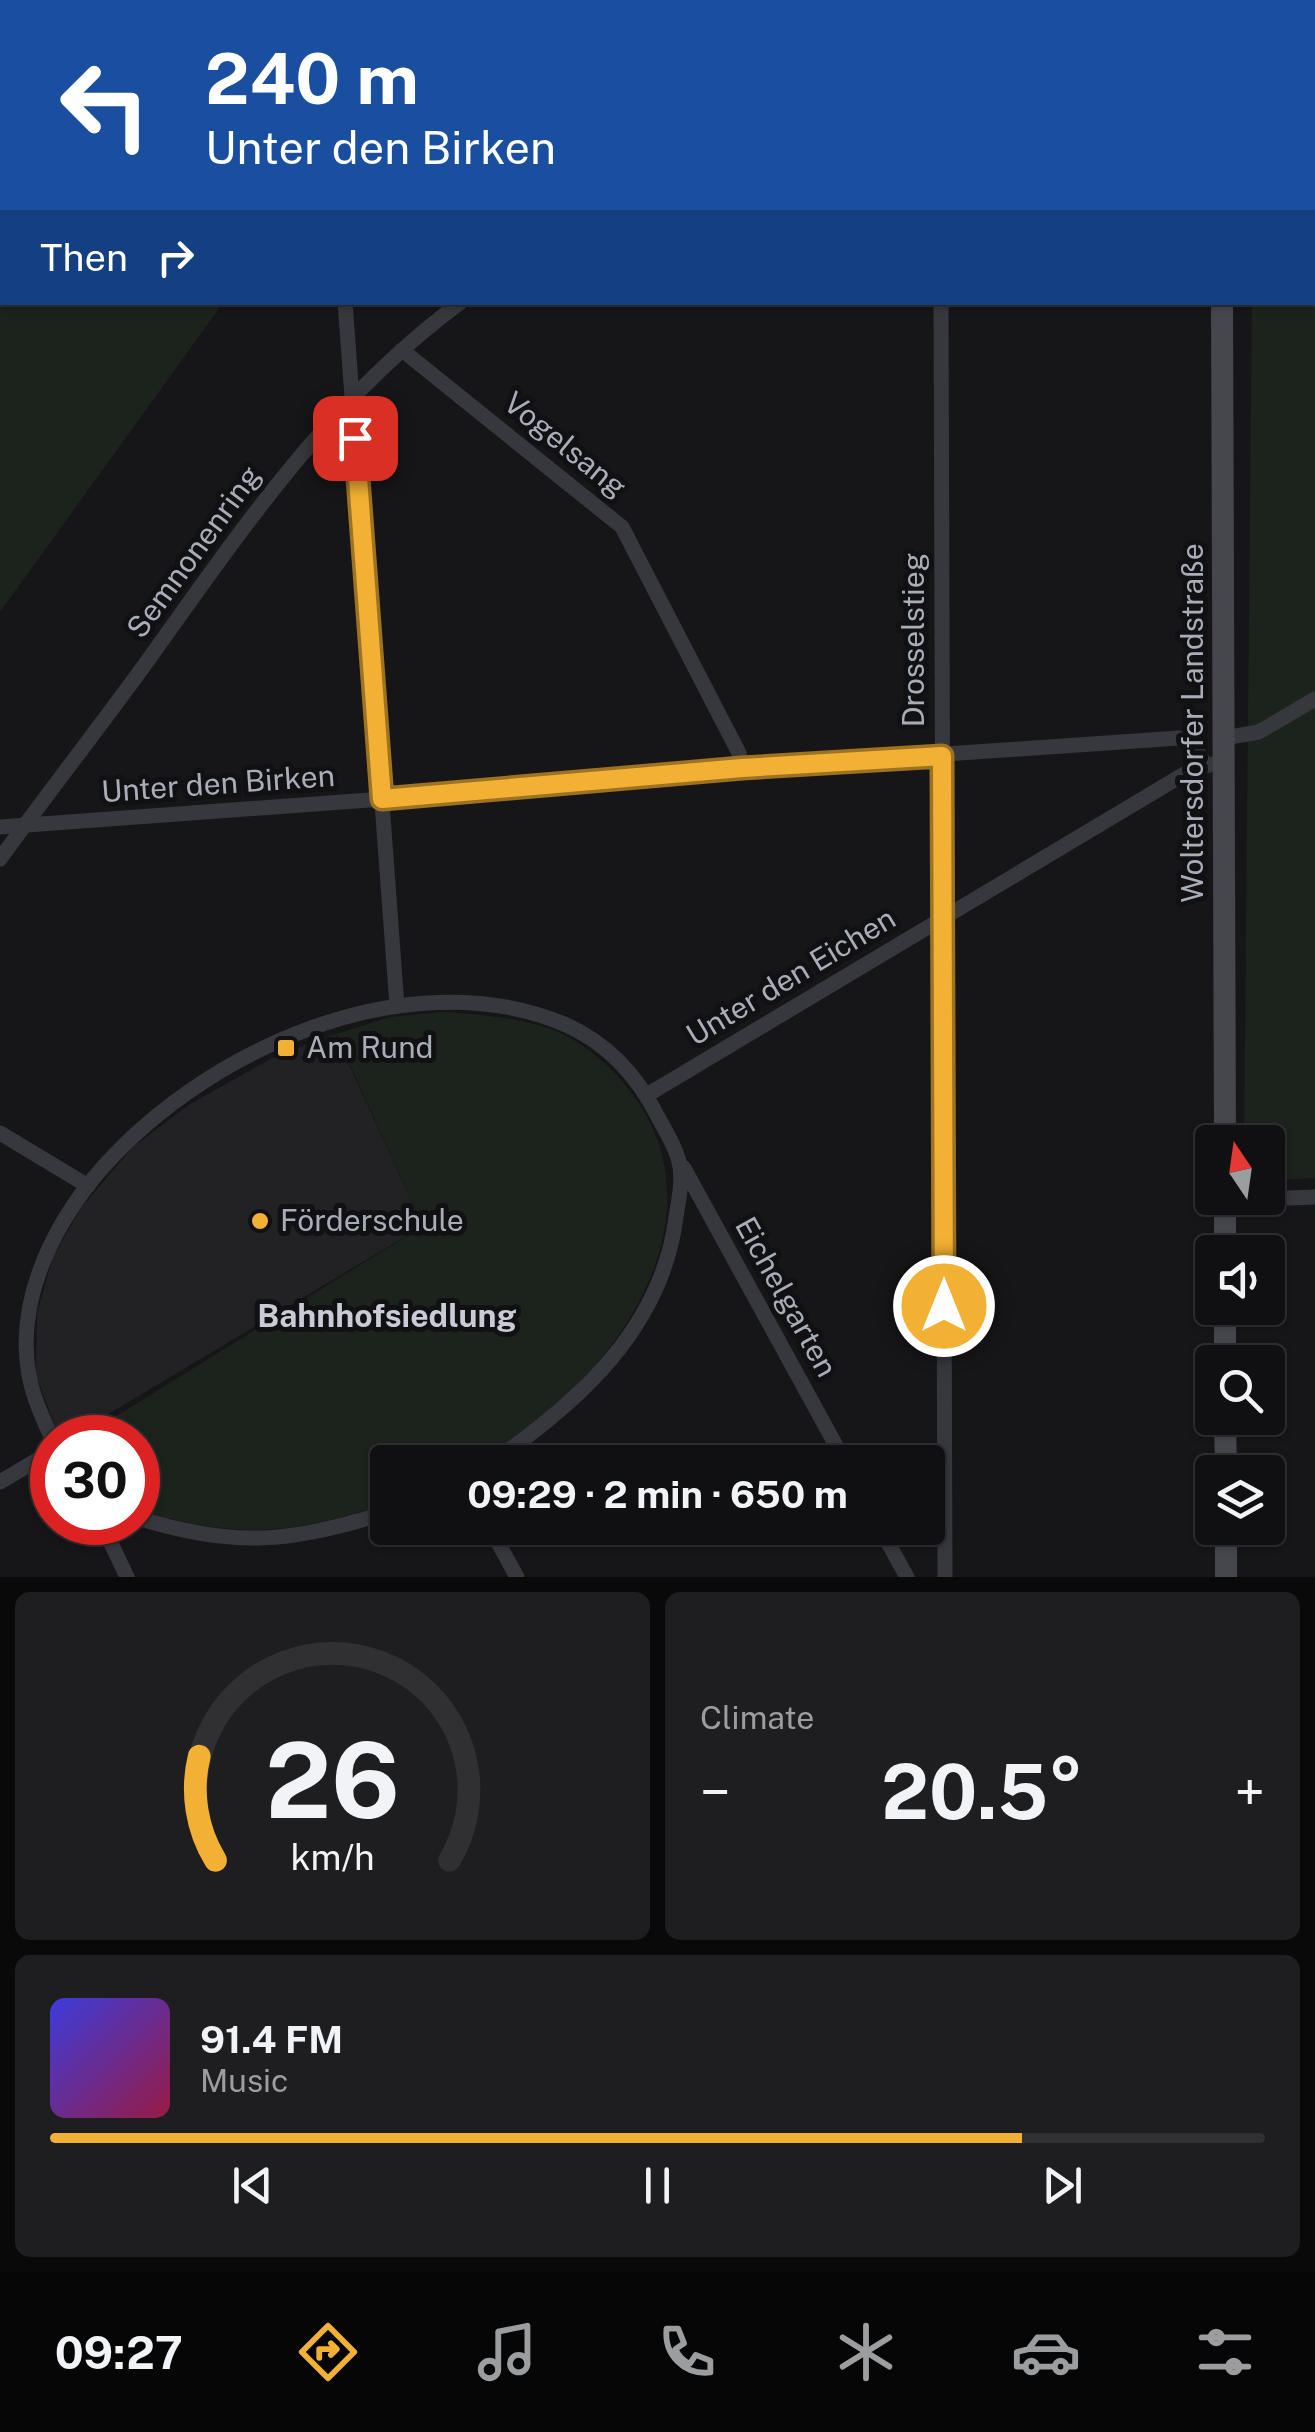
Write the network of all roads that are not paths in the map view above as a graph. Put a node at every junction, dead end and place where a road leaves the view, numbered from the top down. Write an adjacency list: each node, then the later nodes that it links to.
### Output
1 (345, 305): 6 (street)
2 (457, 305): 5 (street, Semnonenring)
3 (942, 305): 9 (street, Drosselstieg)
4 (1222, 305): 8 (main road, Woltersdorfer Landstraße)
5 (402, 350): 6 (street, Semnonenring); 11 (street, Vogelsang)
6 (352, 400): 12 (street); 13 (street, Semnonenring)
7 (1315, 698): 8 (street)
8 (1224, 738): 10 (main road, Woltersdorfer Landstraße)
9 (942, 756): 10 (street, Unter den Birken); 11 (street, Unter den Birken); 16 (street, Drosselstieg)
10 (1214, 764): 16 (street, Unter den Eichen); 19 (main road, Woltersdorfer Landstraße)
11 (742, 768): 12 (street, Unter den Birken)
12 (382, 799): 13 (street, Unter den Birken); 17 (street)
13 (24, 825): 14 (street, Unter den Birken); 15 (street, Semnonenring)
14 (0, 828)
15 (0, 859)
16 (943, 918): 18 (street, Unter den Eichen); 39 (street, Drosselstieg)
17 (397, 1006): 18 (street); 22 (street)
18 (647, 1095): 21 (street)
19 (1225, 1125)
20 (0, 1133): 22 (street)
21 (678, 1158): 26 (street); 27 (street, Eichelgarten)
22 (88, 1186): 25 (street)
23 (1315, 1196): 24 (street)
24 (1285, 1198)
25 (43, 1415)
26 (515, 1445)
27 (836, 1445)
28 (30, 1464): 29 (street)
29 (0, 1482)
30 (370, 1517): 31 (street)
31 (160, 1524)
32 (112, 1545): 36 (street)
33 (500, 1545): 37 (street)
34 (889, 1545): 38 (street)
35 (1226, 1545): 40 (main road)
36 (127, 1577)
37 (518, 1577)
38 (907, 1577)
39 (946, 1577)
40 (1226, 1577)

